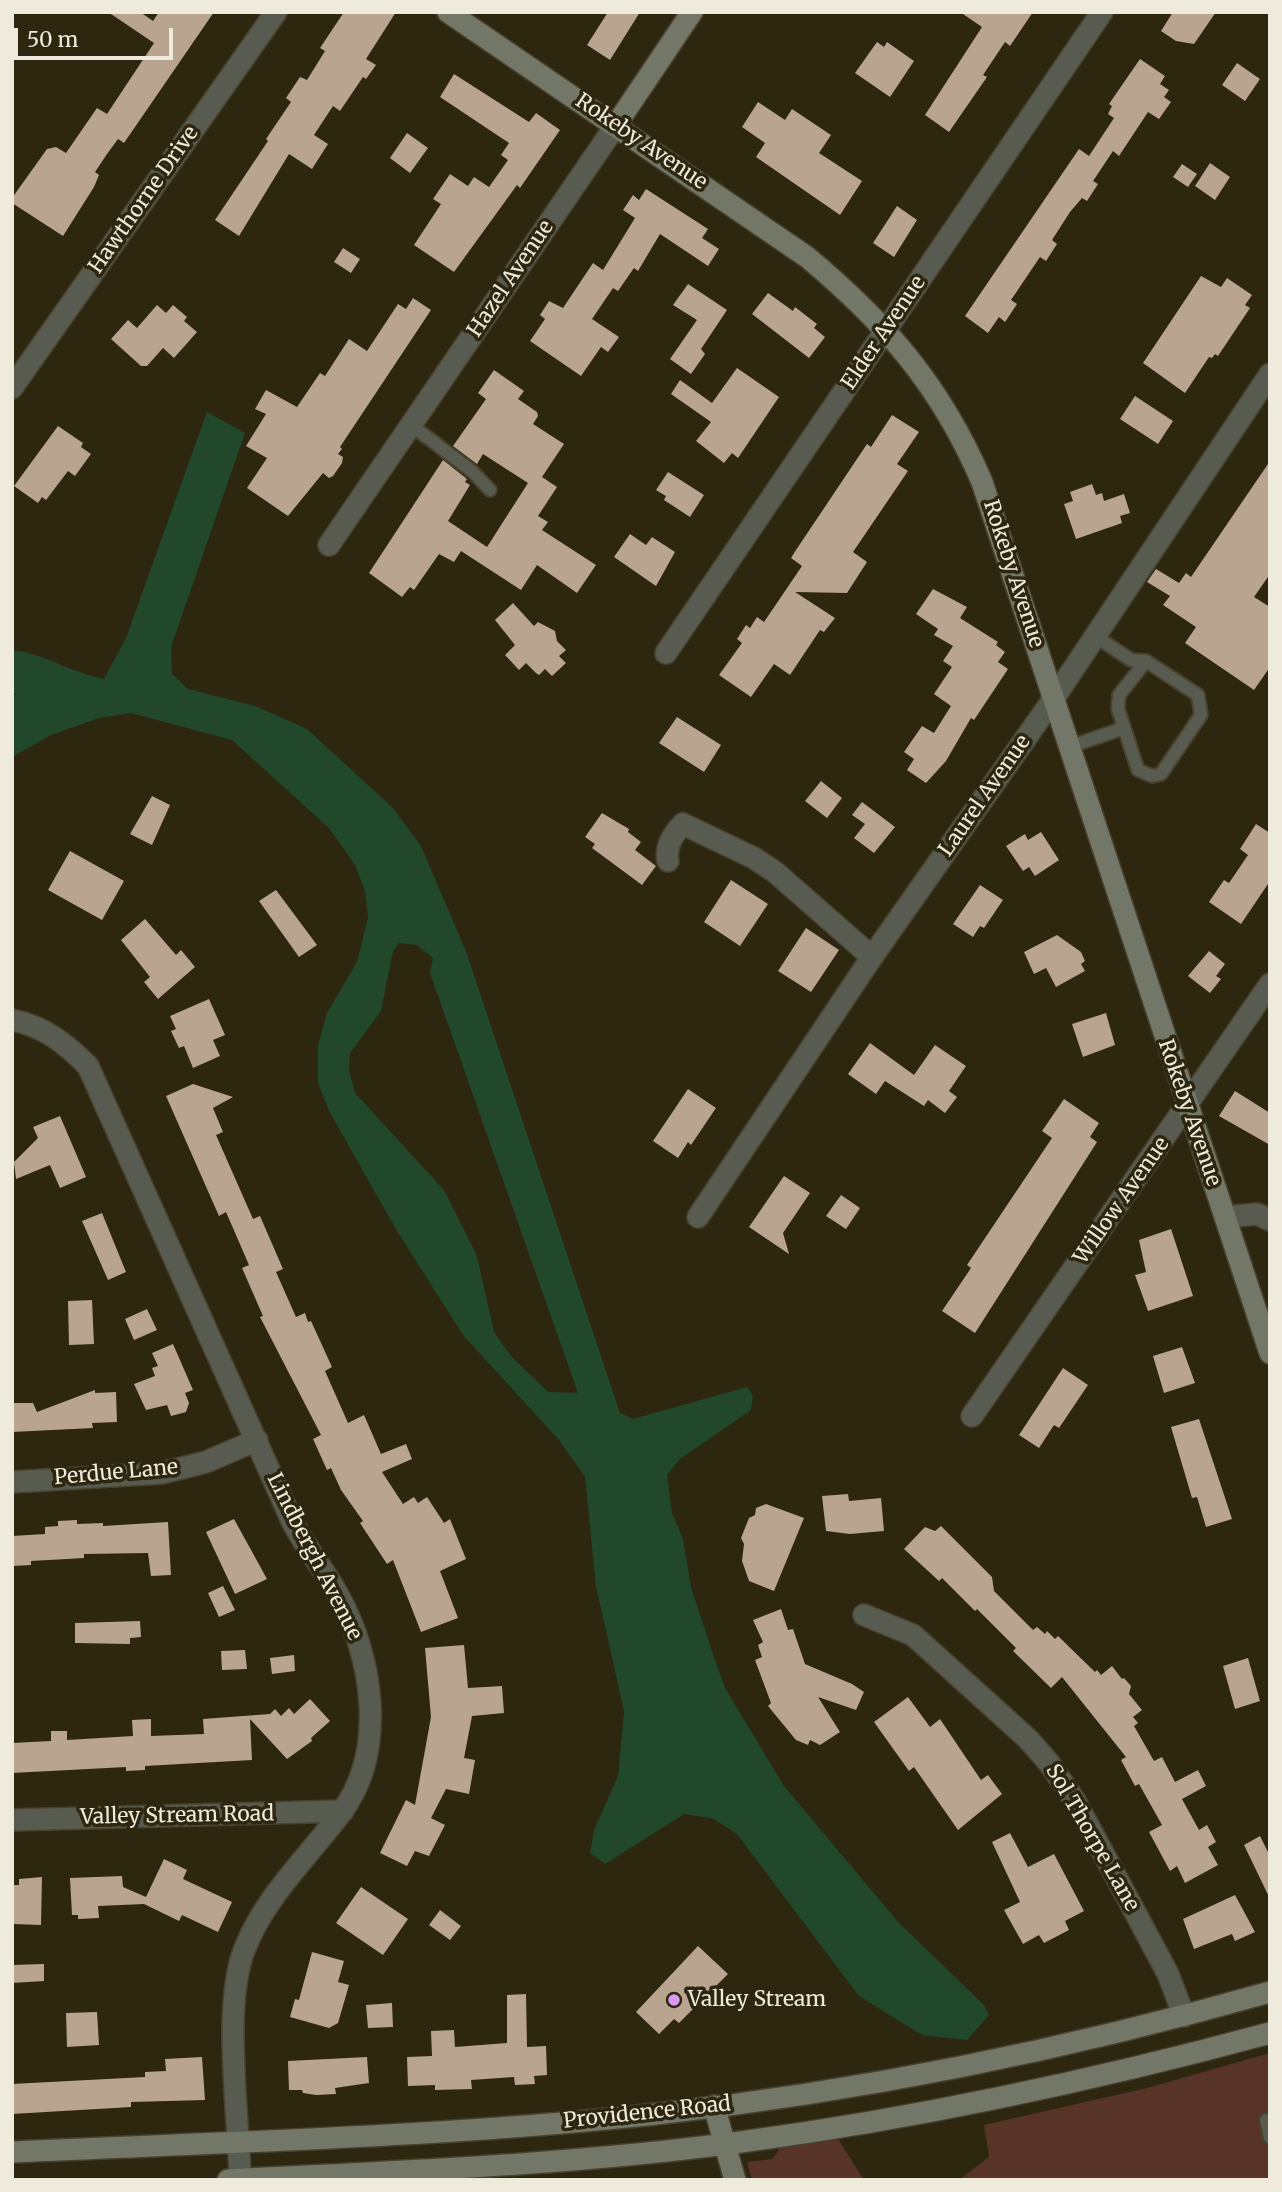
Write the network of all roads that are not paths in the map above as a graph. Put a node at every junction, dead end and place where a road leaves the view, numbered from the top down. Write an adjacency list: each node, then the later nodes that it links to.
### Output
1 (276, 12): 8 (street, Hawthorne Drive)
2 (449, 12): 5 (main road, Rokeby Avenue)
3 (692, 12): 5 (main road, Hazel Avenue)
4 (1102, 12): 6 (street, Elder Avenue)
5 (616, 125): 6 (main road, Rokeby Avenue); 9 (street, Hazel Avenue)
6 (886, 329): 13 (street, Elder Avenue); 15 (main road, Rokeby Avenue)
7 (1270, 374): 12 (street, Laurel Avenue)
8 (12, 388)
9 (411, 425): 10 (lane); 11 (street, Hazel Avenue)
10 (490, 490)
11 (329, 545)
12 (1095, 636): 14 (lane); 15 (street, Laurel Avenue)
13 (666, 653)
14 (1146, 661): 16 (lane); 16 (lane)
15 (1054, 698): 17 (main road, Rokeby Avenue); 19 (street, Laurel Avenue)
16 (1124, 728): 17 (lane)
17 (1069, 747): 22 (main road, Rokeby Avenue)
18 (668, 861): 19 (street)
19 (872, 957): 23 (street, Laurel Avenue)
20 (1270, 984): 22 (street, Willow Avenue)
21 (12, 1020): 28 (street, Lindbergh Avenue)
22 (1186, 1108): 24 (main road, Rokeby Avenue); 27 (street, Willow Avenue)
23 (698, 1217)
24 (1225, 1217): 25 (street); 26 (main road, Rokeby Avenue)
25 (1270, 1220)
26 (1270, 1353)
27 (972, 1416)
28 (257, 1440): 29 (street, Perdue Lane); 31 (street, Lindbergh Avenue)
29 (12, 1482)
30 (864, 1615): 34 (street, Sol Thorpe Lane)
31 (343, 1811): 32 (street, Valley Stream Road); 39 (street, Lindbergh Avenue)
32 (12, 1820)
33 (1270, 1992): 34 (main road, Providence Road)
34 (1184, 2016): 36 (main road, Providence Road)
35 (1270, 2033): 40 (main road, Providence Road)
36 (714, 2106): 39 (main road, Providence Road); 40 (main road)
37 (1266, 2120): 38 (lane)
38 (1270, 2138)
39 (239, 2141): 41 (main road, Providence Road); 42 (street, Lindbergh Avenue)
40 (725, 2144): 42 (main road, Providence Road); 44 (main road)
41 (12, 2152)
42 (240, 2179): 43 (main road, Providence Road)
43 (228, 2180)
44 (735, 2180)

